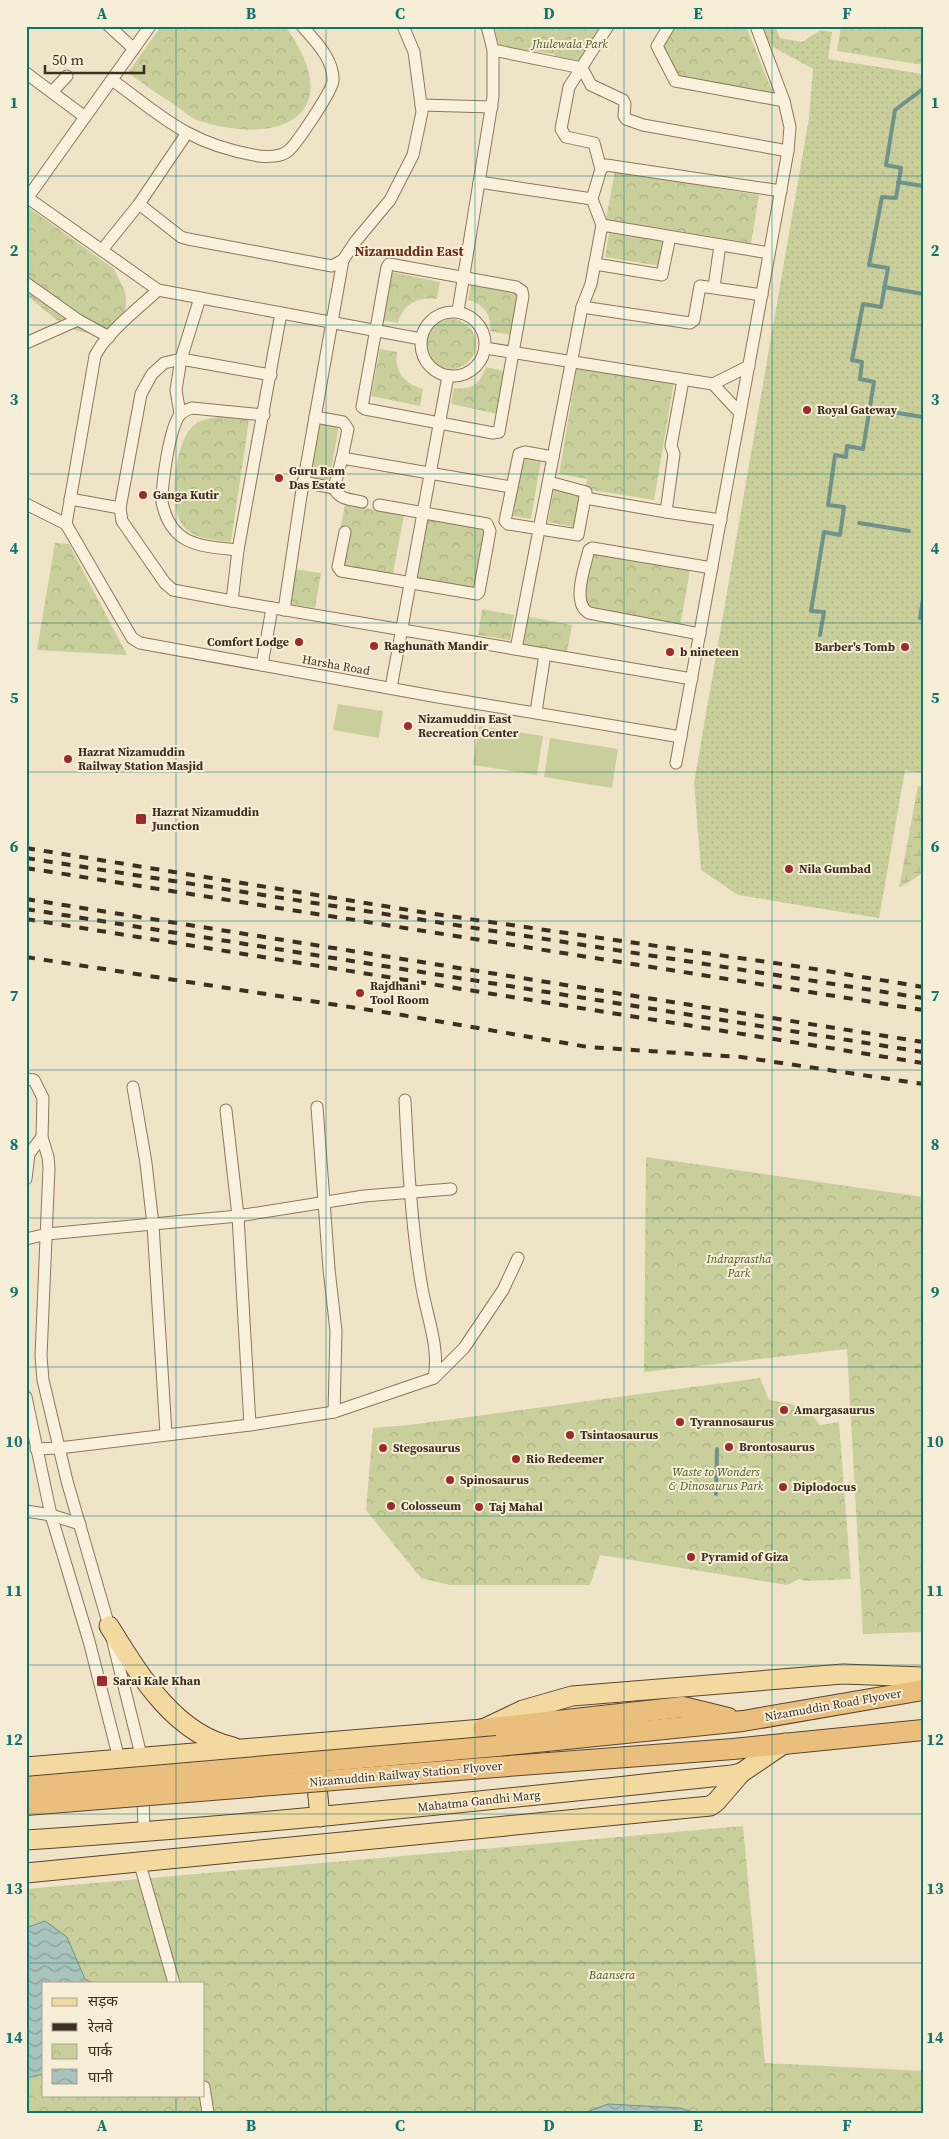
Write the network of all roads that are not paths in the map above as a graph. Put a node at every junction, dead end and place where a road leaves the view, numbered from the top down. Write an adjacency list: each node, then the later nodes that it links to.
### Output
1 (109, 26): 9 (street)
2 (150, 26): 9 (street)
3 (302, 26): 20 (street)
4 (403, 26): 17 (street)
5 (487, 26): 10 (street)
6 (608, 26): 11 (street)
7 (669, 26): 16 (street)
8 (756, 26): 16 (street)
9 (134, 49): 14 (street)
10 (493, 50): 11 (street); 18 (street)
11 (582, 68): 21 (street); 22 (street)
12 (26, 73): 15 (street)
13 (67, 76): 15 (street)
14 (112, 80): 19 (street); 20 (street)
15 (52, 92): 19 (street)
16 (784, 101): 21 (street)
17 (421, 105): 18 (street); 33 (street)
18 (492, 107): 23 (street)
19 (85, 117): 25 (street)
20 (187, 132): 27 (street)
21 (788, 151): 24 (street)
22 (600, 169): 24 (street); 26 (street)
23 (479, 182): 26 (street); 35 (street)
24 (780, 190): 32 (street)
25 (28, 194): 31 (street)
26 (592, 199): 28 (street)
27 (139, 204): 31 (street); 33 (street)
28 (602, 226): 29 (street); 34 (street)
29 (670, 237): 30 (street); 34 (street)
30 (720, 245): 32 (street); 37 (street)
31 (102, 250): 38 (street)
32 (769, 253): 39 (street)
33 (343, 260): 45 (street)
34 (595, 264): 41 (street)
35 (462, 278): 42 (street); 46 (street); 51 (street)
36 (26, 283): 44 (street)
37 (714, 287): 39 (street); 41 (street)
38 (158, 290): 40 (street); 47 (street)
39 (762, 294): 54 (street)
40 (200, 298): 43 (street); 52 (street)
41 (582, 307): 53 (street)
42 (458, 312): 48 (street); 50 (street)
43 (281, 313): 45 (street); 55 (street)
44 (78, 320): 47 (street); 49 (street)
45 (331, 322): 46 (street); 62 (street)
46 (374, 331): 48 (street); 63 (street)
47 (109, 337): 73 (street)
48 (421, 339): 56 (street)
49 (26, 343)
50 (485, 348): 51 (street); 56 (street)
51 (513, 352): 53 (street); 63 (street)
52 (181, 359): 55 (street); 60 (street); 77 (street)
53 (571, 360): 57 (street); 64 (street)
54 (749, 366): 58 (street); 59 (street)
55 (270, 375): 61 (street)
56 (448, 376): 63 (street)
57 (684, 380): 58 (street); 79 (street)
58 (713, 384): 59 (street)
59 (740, 413): 80 (street)
60 (180, 414): 61 (street); 85 (street)
61 (264, 415): 85 (street)
62 (315, 417): 65 (street); 68 (street)
63 (440, 423): 67 (street)
64 (553, 457): 69 (street); 70 (street)
65 (341, 460): 66 (street); 67 (street); 71 (street)
66 (368, 468)
67 (430, 474): 70 (street); 78 (street)
68 (303, 482): 71 (street); 91 (street)
69 (549, 482): 72 (street); 82 (street)
70 (511, 487): 82 (street)
71 (334, 488): 74 (street)
72 (585, 498): 79 (street); 84 (street)
73 (70, 499): 77 (street); 81 (street)
74 (362, 502)
75 (26, 504): 81 (street)
76 (379, 505): 78 (street)
77 (120, 508): 89 (street)
78 (423, 512): 88 (street); 88 (street)
79 (666, 512): 80 (street)
80 (721, 520): 87 (street)
81 (66, 524): 96 (street, Harsha Road)
82 (539, 528): 84 (street); 94 (street)
83 (345, 532): 88 (street)
84 (578, 535): 86 (street)
85 (238, 550): 89 (street)
86 (589, 550): 87 (street); 93 (street)
87 (712, 568): 93 (street)
88 (410, 582): 92 (street)
89 (232, 601): 90 (street)
90 (272, 608): 91 (street); 96 (street)
91 (284, 610): 92 (street)
92 (402, 630): 94 (street); 98 (street)
93 (700, 634): 97 (street)
94 (516, 649): 95 (street)
95 (545, 654): 97 (street); 99 (street)
96 (262, 666): 98 (street, Harsha Road)
97 (692, 679): 100 (street)
98 (391, 688): 99 (street, Harsha Road)
99 (536, 712): 100 (street, Harsha Road)
100 (681, 737): 101 (street)
101 (676, 763)
102 (26, 1079): 107 (street)
103 (133, 1088): 113 (street)
104 (405, 1100): 110 (street)
105 (317, 1107): 111 (street)
106 (226, 1110): 112 (street)
107 (42, 1137): 108 (street); 114 (street)
108 (26, 1179)
109 (451, 1189): 110 (street)
110 (409, 1193): 111 (street); 117 (street)
111 (324, 1202): 112 (street); 119 (street)
112 (238, 1216): 113 (street); 120 (street)
113 (153, 1225): 114 (street); 121 (street)
114 (47, 1234): 115 (street); 122 (street)
115 (26, 1239)
116 (518, 1258): 117 (street)
117 (434, 1378): 119 (street)
118 (26, 1397): 123 (street)
119 (334, 1412): 120 (street)
120 (250, 1425): 121 (street)
121 (166, 1434): 122 (street)
122 (59, 1448): 123 (street); 126 (street)
123 (36, 1449): 125 (street)
124 (26, 1511): 125 (street)
125 (51, 1515): 126 (street); 137 (street)
126 (80, 1524): 127 (street)
127 (109, 1626): 135 (main road); 136 (street)
128 (923, 1677): 131 (main road)
129 (915, 1691): 130 (highway, Nizamuddin Road Flyover)
130 (743, 1721): 131 (highway); 140 (highway, Nizamuddin Railway Station Flyover, bridge)
131 (483, 1729): 134 (main road)
132 (923, 1730): 133 (highway, Mahatma Gandhi Marg)
133 (785, 1743): 139 (main road, Mahatma Gandhi Marg); 141 (highway, Nizamuddin Railway Station Flyover, bridge)
134 (314, 1744): 135 (main road); 142 (main road)
135 (245, 1749): 136 (main road)
136 (143, 1758): 137 (main road); 143 (street)
137 (119, 1760): 138 (main road); 143 (street)
138 (26, 1767)
139 (741, 1773): 142 (main road, Mahatma Gandhi Marg); 145 (main road)
140 (26, 1787)
141 (26, 1805)
142 (320, 1817): 143 (main road, Mahatma Gandhi Marg)
143 (144, 1832): 144 (main road, Mahatma Gandhi Marg)
144 (26, 1840)
145 (139, 1861): 146 (main road); 147 (street)
146 (26, 1873)
147 (174, 1982)
148 (205, 2093): 149 (street)
149 (208, 2113)

